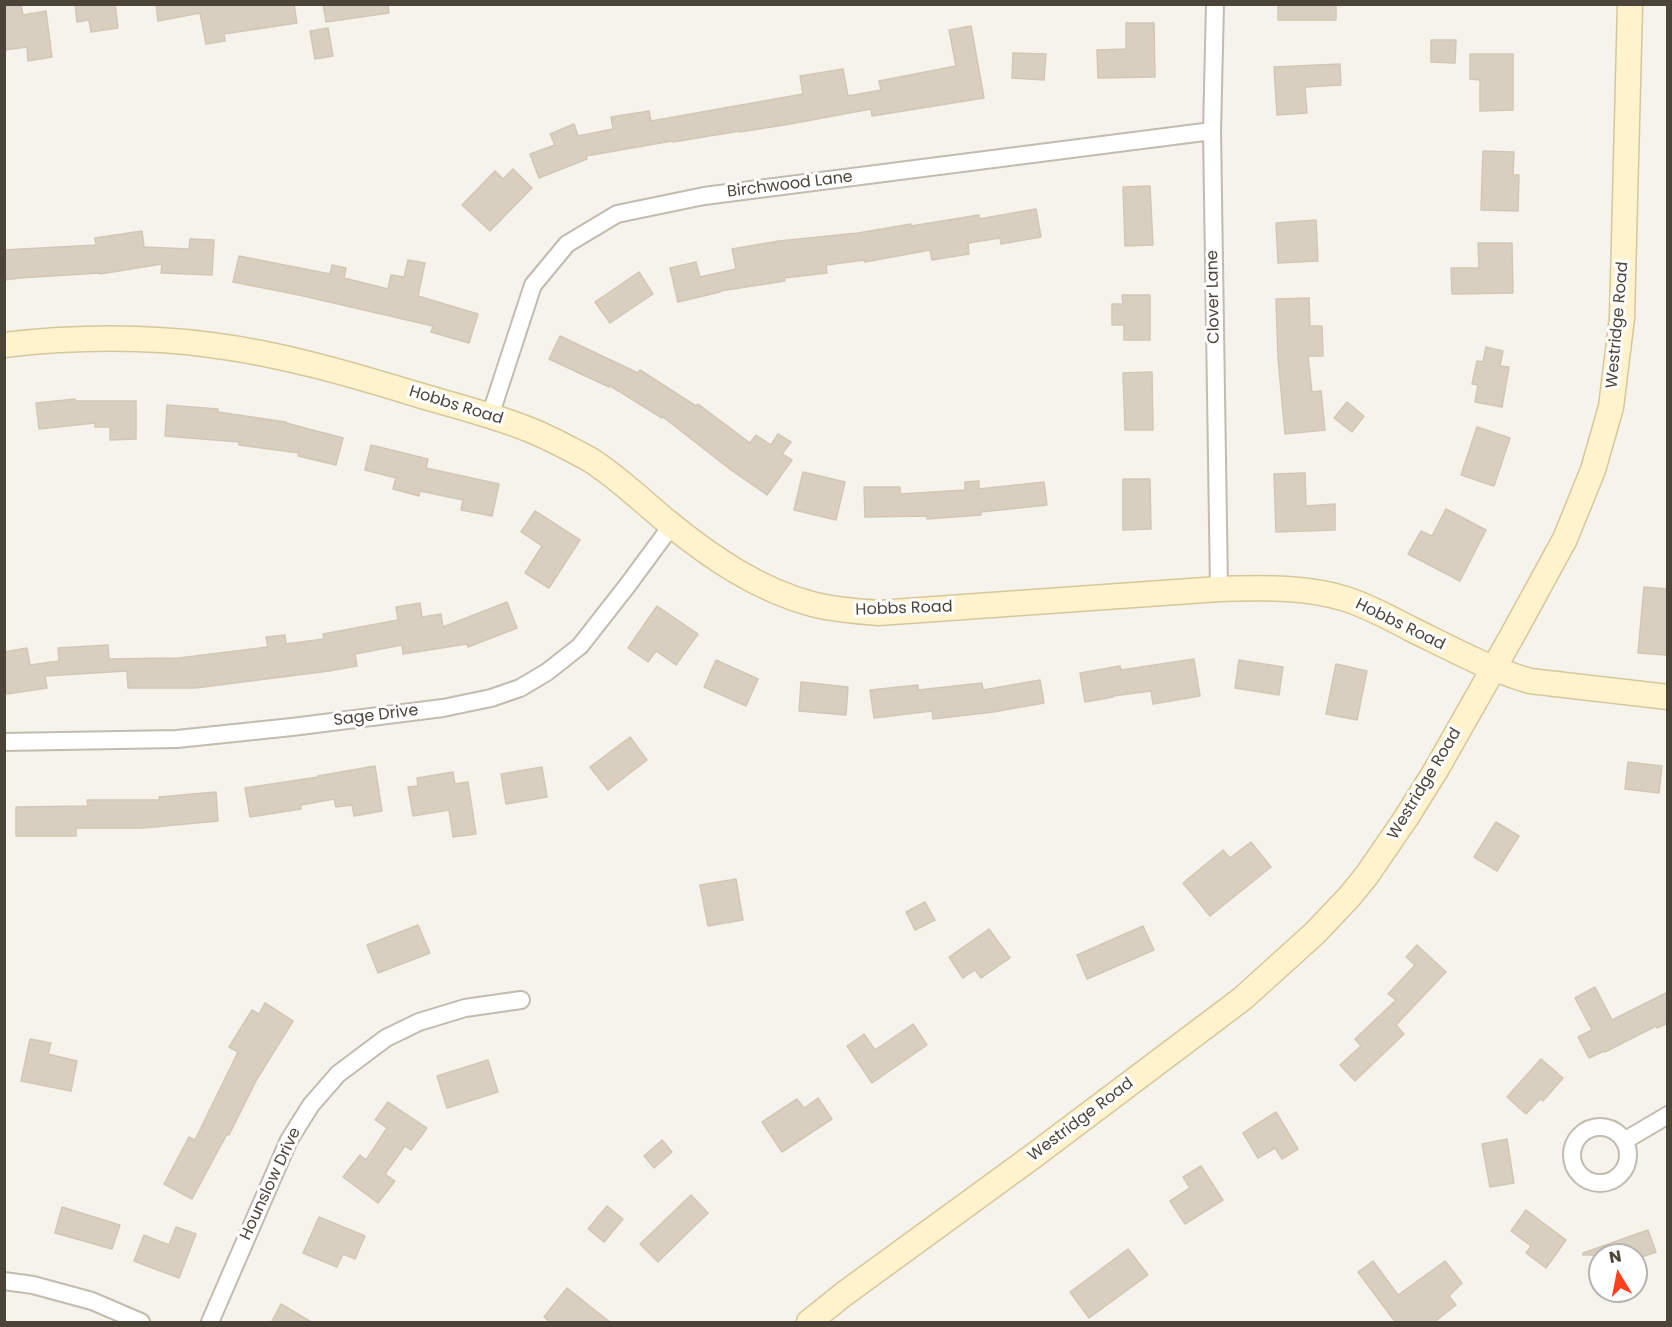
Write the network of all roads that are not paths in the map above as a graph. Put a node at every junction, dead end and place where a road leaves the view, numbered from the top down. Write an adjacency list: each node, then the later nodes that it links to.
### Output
1 (1215, 4): 3 (street, Clover Lane)
2 (1630, 4): 8 (street, Westridge Road)
3 (1212, 131): 5 (street, Birchwood Lane); 7 (street, Clover Lane)
4 (4, 345): 5 (street, Hobbs Road)
5 (490, 416): 6 (street, Hobbs Road)
6 (672, 525): 7 (street, Hobbs Road); 10 (street, Sage Drive)
7 (1219, 589): 8 (street, Hobbs Road)
8 (1494, 667): 9 (street, Hobbs Road); 17 (street, Westridge Road)
9 (1668, 697)
10 (4, 742)
11 (521, 1000): 16 (street, Hounslow Drive)
12 (1668, 1115): 13 (street)
13 (1624, 1141)
14 (4, 1281): 15 (street)
15 (141, 1323)
16 (210, 1323)
17 (809, 1323)

